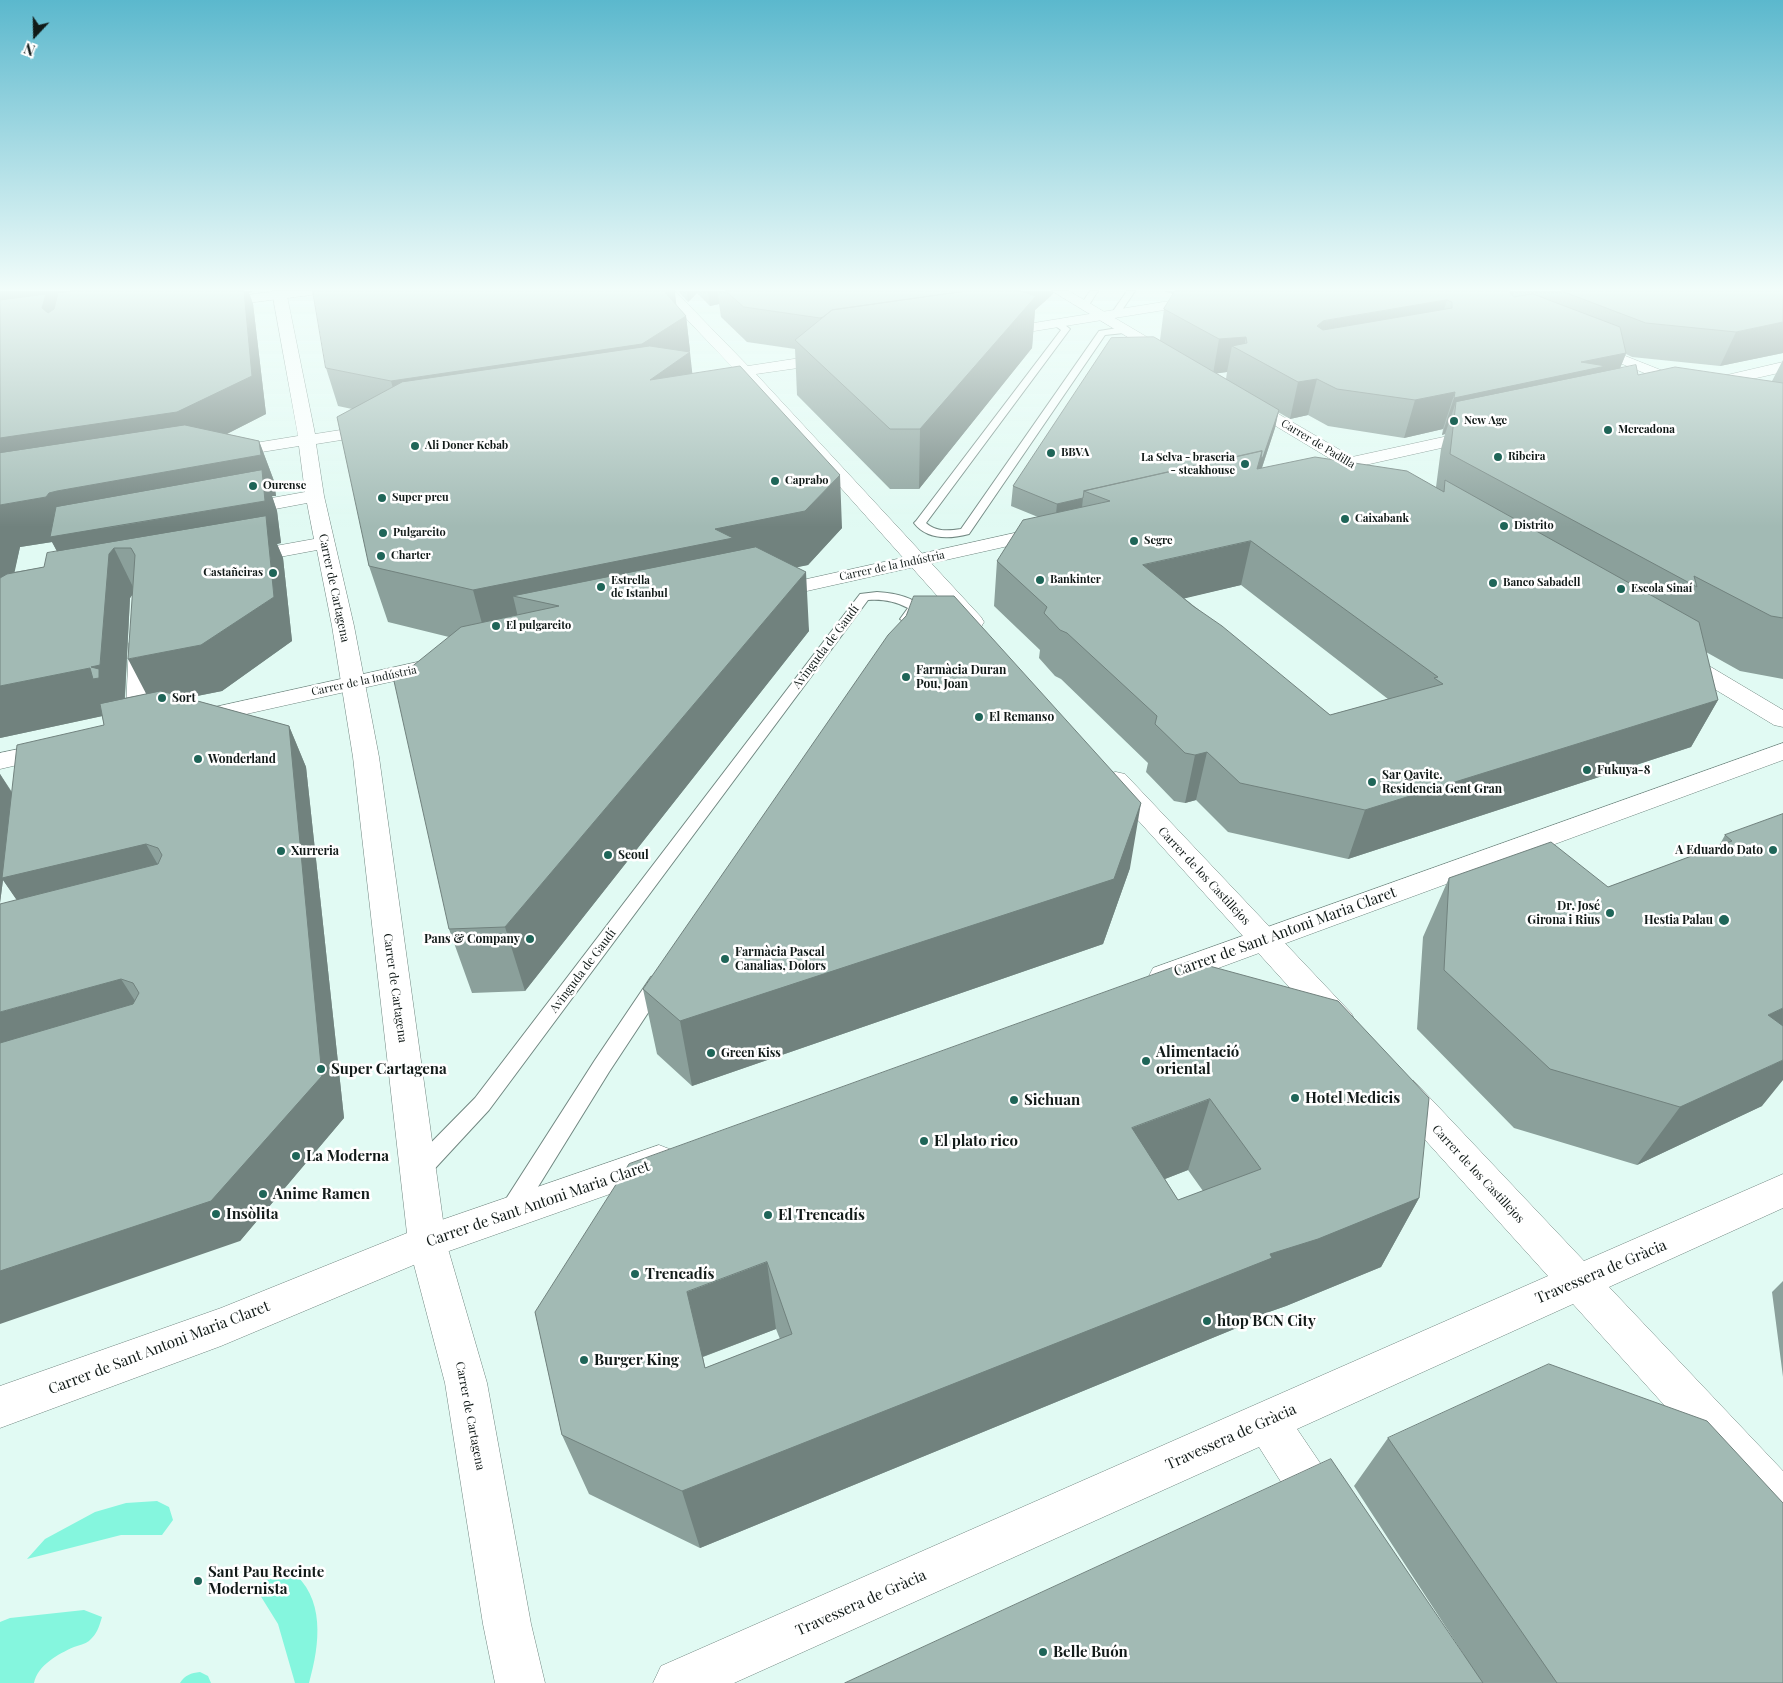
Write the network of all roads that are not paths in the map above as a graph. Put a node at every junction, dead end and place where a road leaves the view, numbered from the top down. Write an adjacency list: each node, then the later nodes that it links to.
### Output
1 (295, 370): 15 (street, Carrer de Cartagena)
2 (755, 370): 7 (street)
3 (1035, 370): 4 (lane)
4 (1077, 370)
5 (1648, 370): 9 (street)
6 (1771, 370): 9 (street)
7 (745, 371): 8 (street); 25 (street)
8 (719, 375)
9 (1691, 387): 11 (street); 12 (street)
10 (1228, 391): 17 (street, Carrer de Padilla)
11 (1662, 394)
12 (1718, 398)
13 (397, 426): 15 (street)
14 (1497, 430): 17 (street)
15 (308, 440): 16 (street); 20 (street, Carrer de Cartagena)
16 (205, 456)
17 (1350, 463): 18 (street); 19 (street, Carrer de Padilla)
18 (1297, 474)
19 (1375, 478)
20 (315, 496): 21 (street); 23 (street, Carrer de Cartagena)
21 (224, 513)
22 (1064, 528): 25 (street, Carrer de la Indústria)
23 (325, 543): 24 (street); 32 (street, Carrer de Cartagena)
24 (225, 561)
25 (916, 561): 26 (street, Carrer de la Indústria); 29 (street)
26 (751, 597)
27 (141, 626): 32 (street, Carrer de la Indústria)
28 (897, 632): 42 (lane, Avinguda de Gaudí)
29 (988, 639)
30 (1663, 649): 33 (street)
31 (458, 660): 32 (street, Carrer de la Indústria)
32 (352, 684): 42 (street, Carrer de Cartagena)
33 (1783, 720)
34 (73, 745): 36 (street)
35 (1783, 751): 38 (street, Carrer de Sant Antoni Maria Claret)
36 (0, 762)
37 (1105, 768): 38 (street, Carrer de los Castillejos)
38 (1263, 938): 40 (street, Carrer de Sant Antoni Maria Claret); 46 (street, Carrer de los Castillejos)
39 (668, 968): 44 (lane)
40 (1142, 984)
41 (690, 1150): 44 (street, Carrer de Sant Antoni Maria Claret)
42 (417, 1172): 45 (street, Carrer de Cartagena)
43 (1783, 1190): 46 (street, Travessera de Gràcia)
44 (509, 1214): 45 (street, Carrer de Sant Antoni Maria Claret)
45 (427, 1242): 47 (street, Carrer de Sant Antoni Maria Claret); 51 (street, Carrer de Cartagena)
46 (1579, 1282): 48 (street, Travessera de Gràcia); 49 (street, Carrer de los Castillejos)
47 (0, 1407)
48 (1267, 1422): 50 (street); 52 (street, Travessera de Gràcia)
49 (1783, 1503)
50 (1343, 1536)
51 (520, 1683)
52 (678, 1683)

